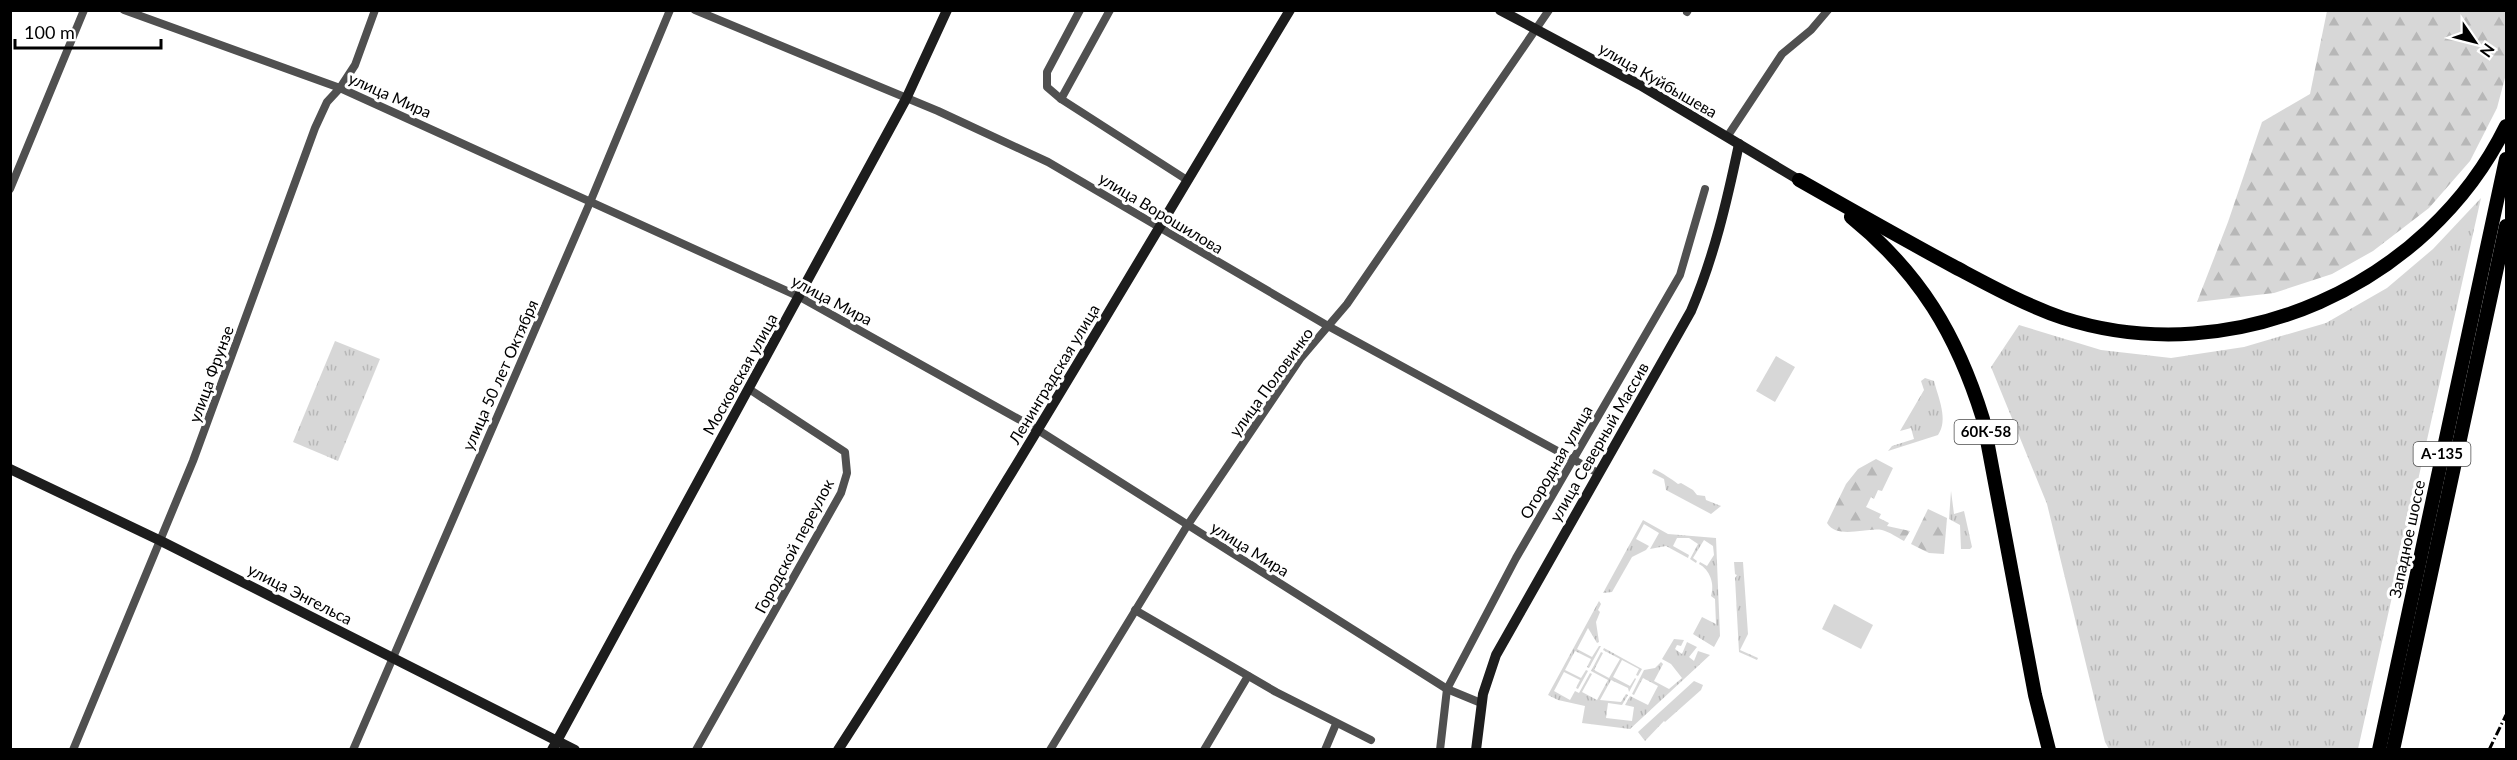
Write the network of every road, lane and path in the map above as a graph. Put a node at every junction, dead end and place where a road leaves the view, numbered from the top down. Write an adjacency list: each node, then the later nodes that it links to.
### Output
1 (84, 10): 23 (street)
2 (124, 10): 14 (street, улица Мира)
3 (375, 10): 14 (street, улица Фрунзе)
4 (670, 10): 25 (street, улица 50 лет Октября)
5 (695, 10): 15 (street, улица Ворошилова)
6 (947, 10): 15 (street, Московская улица)
7 (1080, 10): 16 (street)
8 (1110, 10): 16 (street)
9 (1290, 10): 21 (street, Ленинградская улица)
10 (1500, 10): 13 (street, улица Куйбышева)
11 (1549, 10): 13 (street, улица Половинко)
12 (1828, 10): 18 (street)
13 (1535, 31): 18 (street, улица Куйбышева); 29 (street, улица Половинко)
14 (340, 88): 25 (street, улица Мира); 36 (street, улица Фрунзе)
15 (906, 99): 27 (street, улица Ворошилова); 28 (street, Московская улица)
16 (1061, 99): 21 (street)
17 (2506, 126): 22 (highway)
18 (1727, 137): 19 (street, улица Куйбышева)
19 (1739, 144): 22 (street, улица Куйбышева); 34 (street, улица Северный Массив)
20 (2506, 159): 56 (highway, Западное шоссе / А-135)
21 (1187, 180): 27 (street, Ленинградская улица)
22 (1799, 180): 55 (highway, 60К-58)
23 (10, 189)
24 (1705, 189): 32 (street, Огородная улица)
25 (591, 200): 28 (street, улица Мира); 38 (street, улица 50 лет Октября)
26 (2506, 226): 57 (highway)
27 (1158, 228): 29 (street, улица Ворошилова); 31 (street, Ленинградская улица)
28 (800, 297): 30 (street, Московская улица); 31 (street, улица Мира)
29 (1328, 326): 32 (street, улица Ворошилова); 35 (street, улица Половинко)
30 (749, 388): 44 (street, Московская улица); 48 (street, Городской переулок)
31 (1038, 430): 35 (street, улица Мира); 49 (street, Ленинградская улица)
32 (1573, 461): 34 (street, улица Ворошилова); 40 (street, Огородная улица)
33 (10, 469): 36 (street, улица Энгельса)
34 (1598, 473): 41 (street, улица Северный Массив)
35 (1187, 526): 37 (street, улица Половинко); 40 (street, улица Мира)
36 (161, 540): 38 (street, улица Энгельса); 45 (street, улица Фрунзе)
37 (1135, 610): 39 (street); 50 (street, улица Половинко)
38 (392, 657): 44 (street, улица Энгельса); 46 (street, улица 50 лет Октября)
39 (1248, 676): 42 (street); 51 (street)
40 (1447, 689): 41 (street, улица Мира); 53 (street, Огородная улица)
41 (1482, 703): 54 (street, улица Северный Массив)
42 (1336, 724): 43 (street); 52 (street)
43 (1371, 740)
44 (555, 745): 47 (street, улица Энгельса)
45 (73, 750)
46 (353, 750)
47 (575, 750)
48 (696, 750)
49 (838, 750)
50 (1050, 750)
51 (1204, 750)
52 (1324, 750)
53 (1440, 750)
54 (1476, 750)
55 (2049, 750)
56 (2379, 750)
57 (2393, 750)

